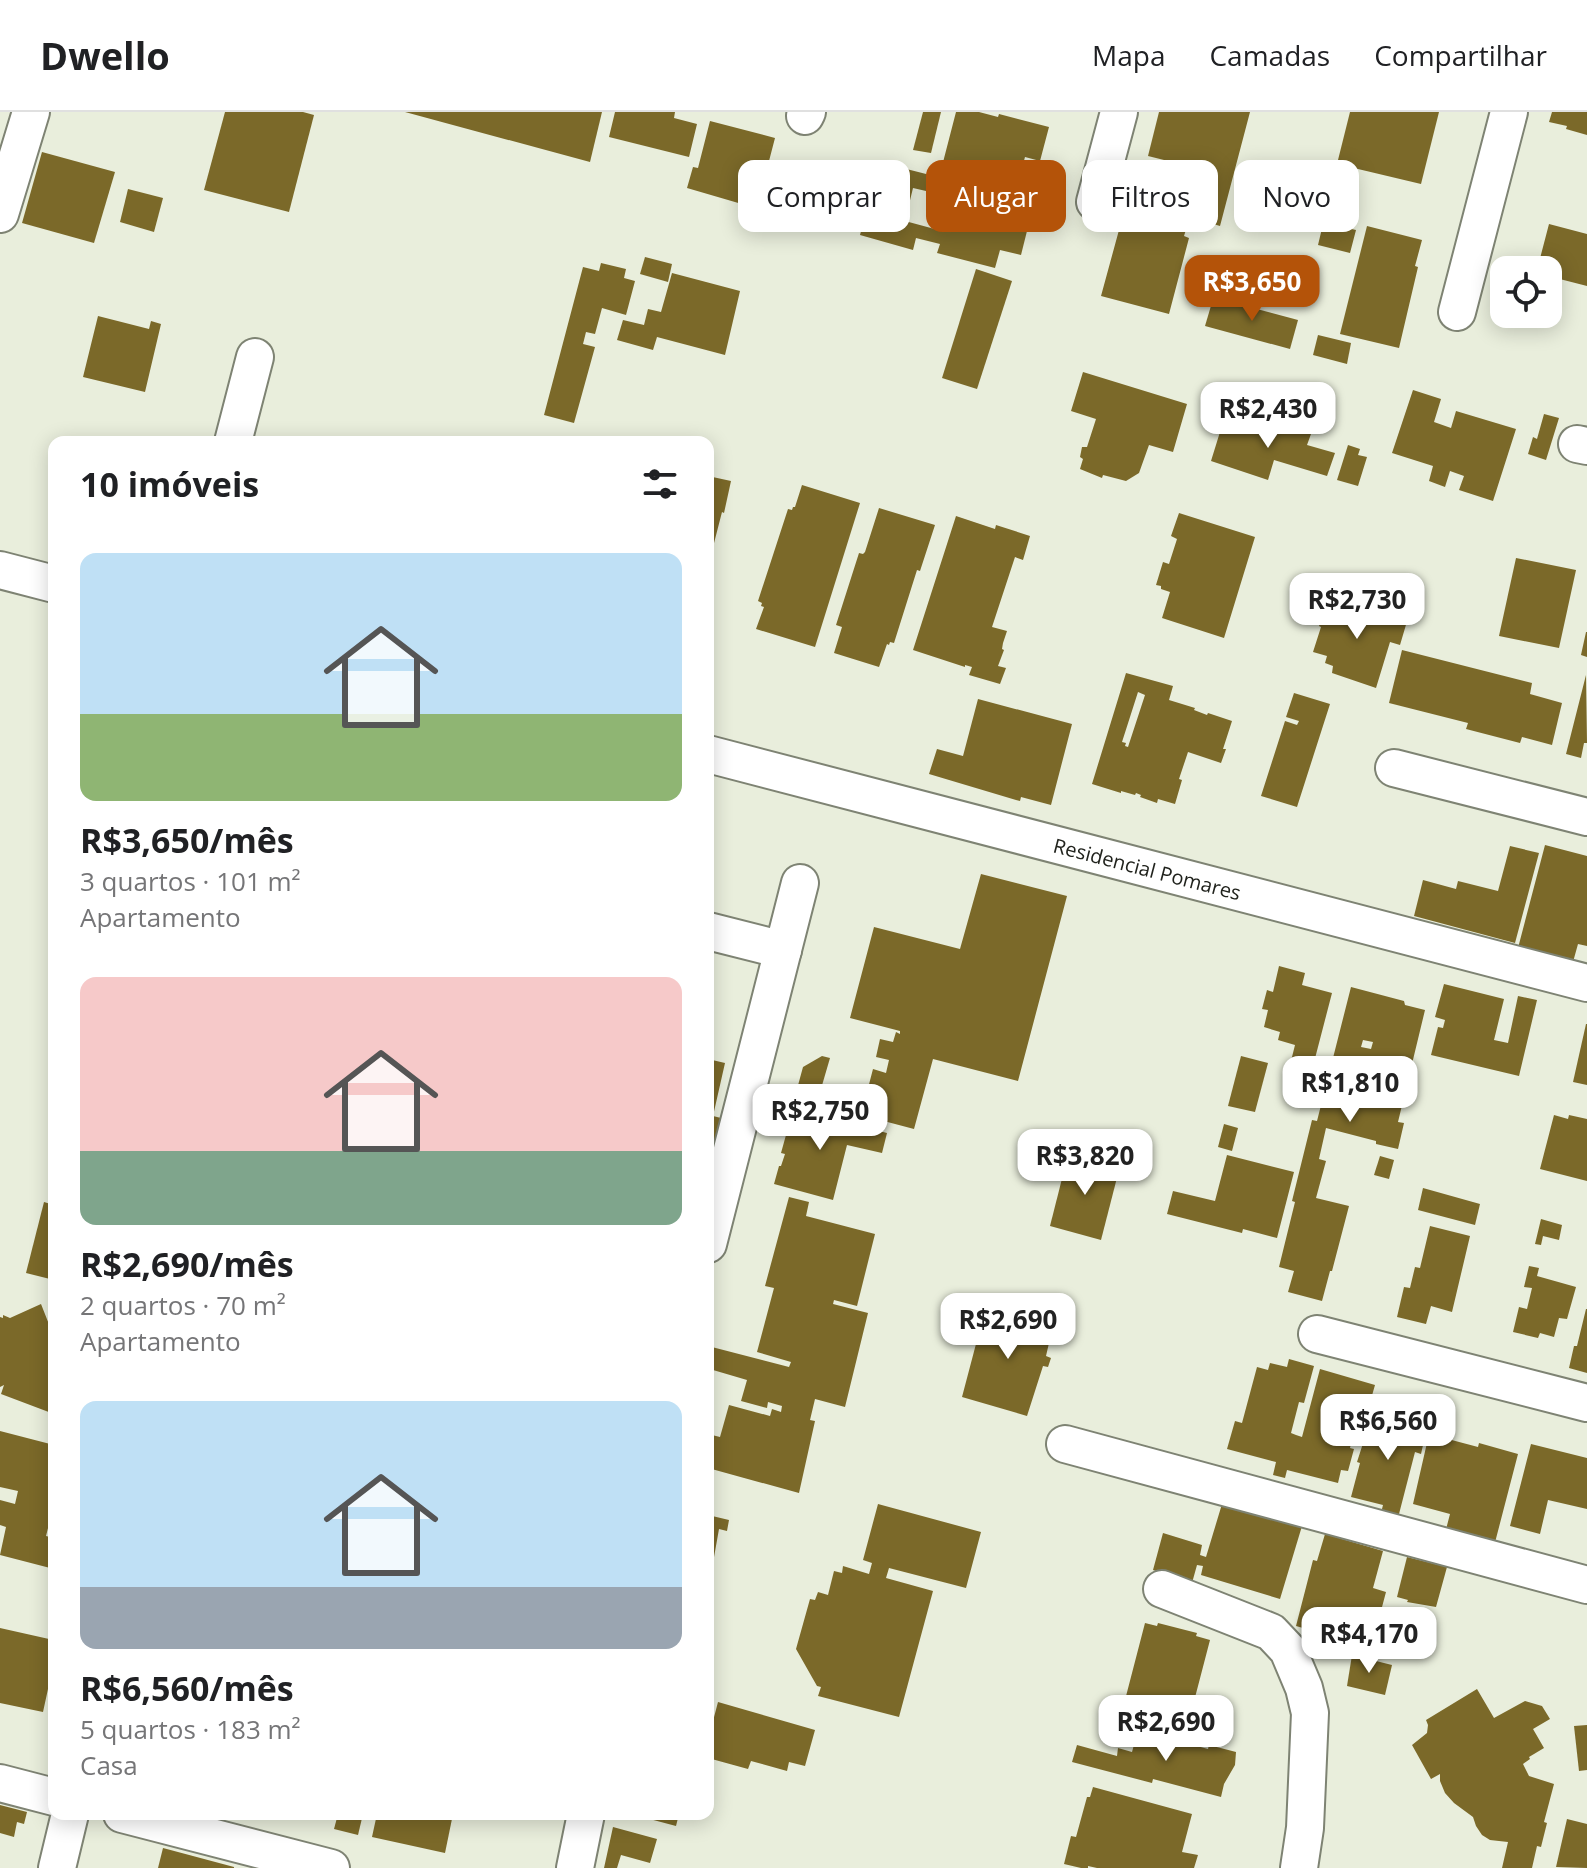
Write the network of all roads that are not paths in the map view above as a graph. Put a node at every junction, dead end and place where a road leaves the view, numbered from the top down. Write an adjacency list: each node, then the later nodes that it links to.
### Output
1 (31, 112): 5 (street)
2 (1119, 112): 4 (street)
3 (1509, 112): 6 (street)
4 (1106, 160)
5 (0, 214)
6 (1457, 312)
7 (255, 357): 8 (street)
8 (235, 436)
9 (0, 570): 10 (street)
10 (48, 582)
11 (714, 756): 17 (street, Residencial Pomares)
12 (1394, 768): 13 (street)
13 (1587, 817)
14 (800, 883): 16 (street)
15 (714, 933): 16 (street)
16 (783, 950): 18 (street)
17 (1587, 983)
18 (716, 1181)
19 (1317, 1334): 20 (street)
20 (1587, 1403)
21 (1065, 1444): 22 (street)
22 (1587, 1585)
23 (1162, 1589): 33 (street)
24 (0, 1783): 25 (street)
25 (48, 1795)
26 (69, 1820): 30 (street)
27 (172, 1820): 29 (street)
28 (585, 1820): 32 (street)
29 (238, 1828): 31 (street)
30 (57, 1868)
31 (331, 1868)
32 (575, 1868)
33 (1299, 1868)

